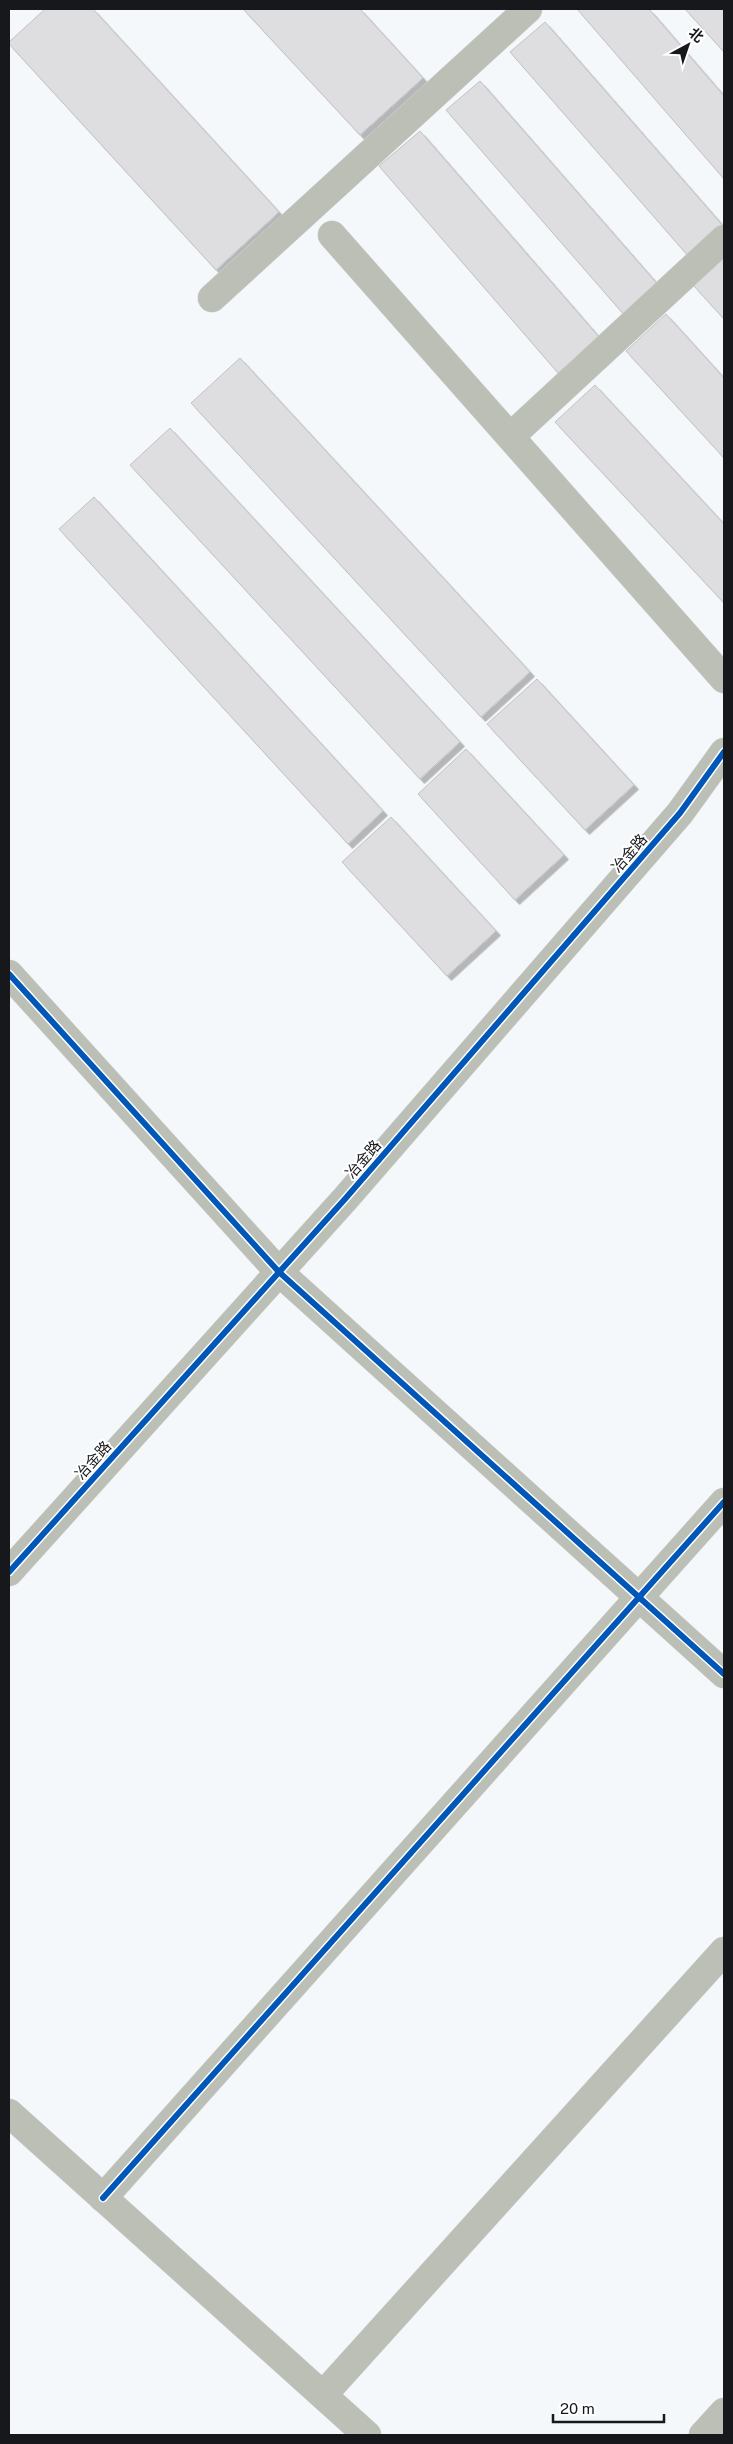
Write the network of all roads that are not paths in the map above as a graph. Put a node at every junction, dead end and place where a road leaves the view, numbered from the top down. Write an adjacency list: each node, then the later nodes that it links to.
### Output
1 (528, 9): 4 (street)
2 (332, 234): 5 (street)
3 (724, 239): 5 (street)
4 (212, 298)
5 (510, 436): 6 (street)
6 (724, 679)
7 (724, 752): 9 (street, 冶金路)
8 (9, 974): 9 (street)
9 (280, 1272): 11 (street, 冶金路); 12 (street)
10 (724, 1502): 12 (street)
11 (9, 1572)
12 (638, 1596): 13 (street); 16 (street)
13 (724, 1674)
14 (724, 1951): 17 (street)
15 (9, 2113): 16 (street)
16 (103, 2198): 17 (street)
17 (323, 2396): 19 (street)
18 (724, 2412): 20 (street)
19 (367, 2435)
20 (704, 2435)

